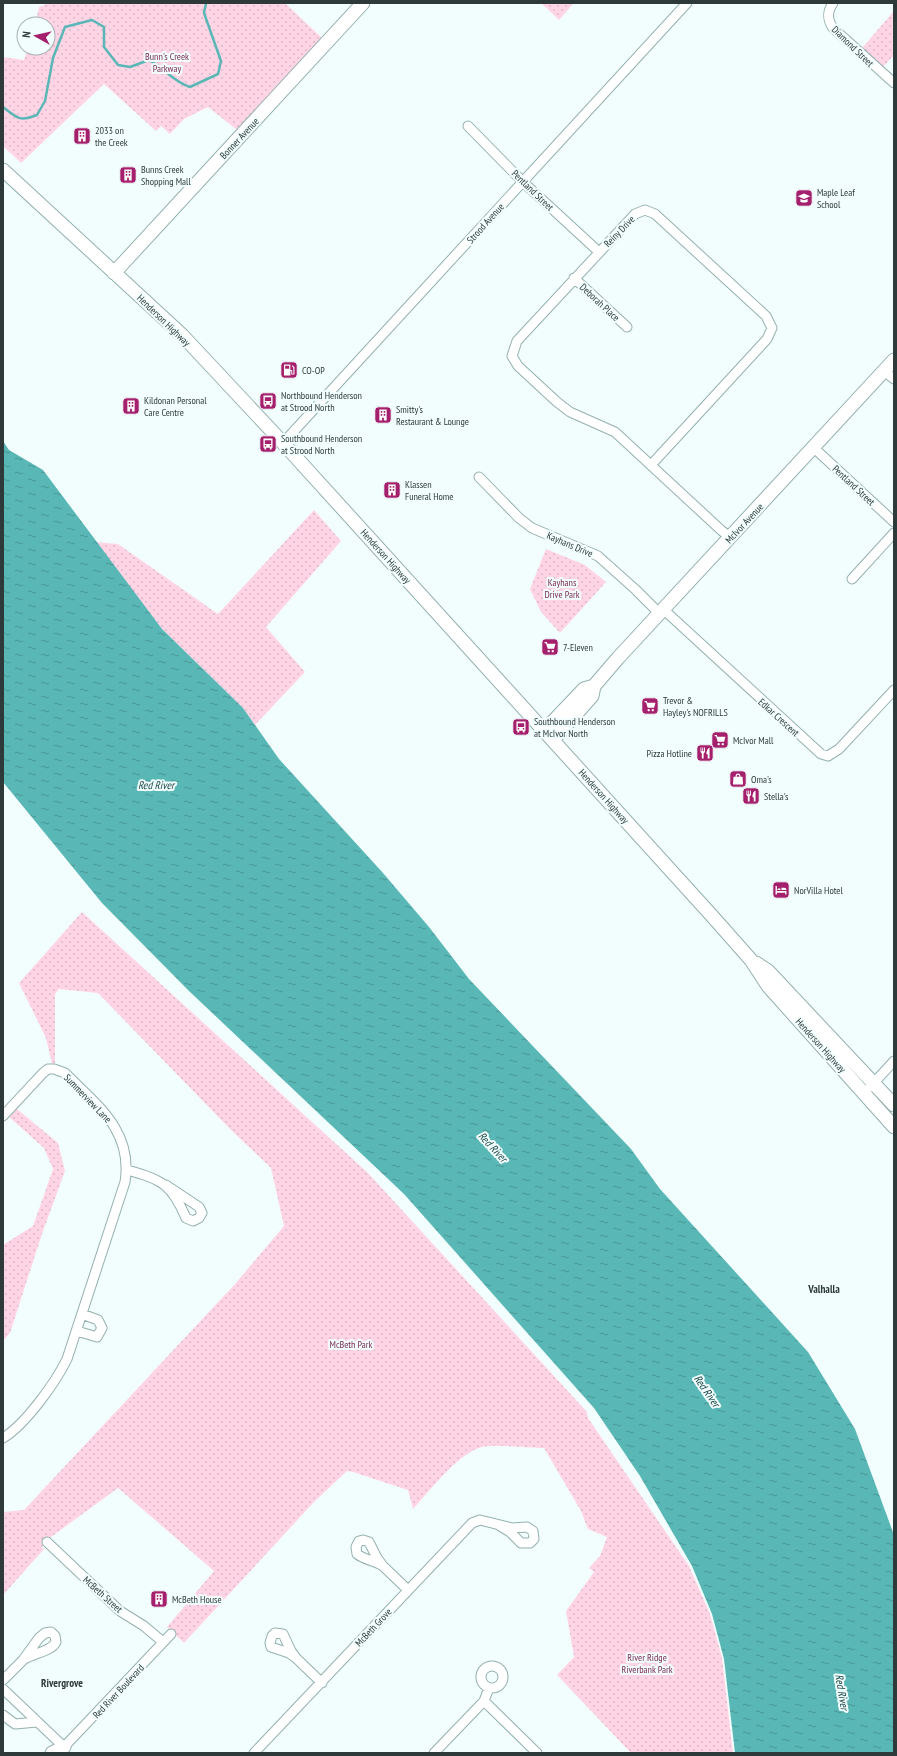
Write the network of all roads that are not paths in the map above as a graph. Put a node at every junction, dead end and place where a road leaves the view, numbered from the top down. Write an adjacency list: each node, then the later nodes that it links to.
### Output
1 (363, 3): 9 (main road, Bonner Avenue)
2 (687, 3): 7 (street, Strood Avenue)
3 (833, 3): 4 (street, Diamond Street)
4 (894, 83)
5 (468, 126): 7 (street, Pentland Street)
6 (3, 170): 9 (main road, Henderson Highway)
7 (523, 182): 8 (street, Pentland Street); 14 (street, Strood Avenue)
8 (599, 252): 10 (street, Reiny Drive); 16 (street, Reiny Drive)
9 (114, 272): 14 (main road, Henderson Highway)
10 (574, 278): 11 (street, Deborah Place); 16 (street, Reiny Drive)
11 (626, 327)
12 (894, 360): 13 (main road, McIvor Avenue)
13 (889, 375): 15 (main road, McIvor Avenue)
14 (283, 443): 24 (main road, Henderson Highway)
15 (814, 448): 18 (street, Pentland Street); 20 (main road, McIvor Avenue)
16 (651, 465): 20 (street, Reiny Drive)
17 (479, 477): 22 (street, Kayhans Drive)
18 (894, 522)
19 (894, 533): 21 (street)
20 (730, 537): 22 (main road, McIvor Avenue)
21 (852, 579)
22 (661, 611): 23 (street, Edkar Crescent); 24 (main road, McIvor Avenue)
23 (894, 690)
24 (548, 735): 25 (main road, Henderson Highway)
25 (751, 960): 27 (main road, Henderson Highway); 28 (main road, Henderson Highway)
26 (894, 1061): 27 (street)
27 (874, 1083): 28 (street); 29 (main road, Henderson Highway)
28 (863, 1093): 31 (main road, Henderson Highway)
29 (894, 1105)
30 (3, 1116): 32 (street, Summerview Lane)
31 (894, 1128)
32 (127, 1170): 33 (street); 34 (street, Summerview Lane)
33 (166, 1185)
34 (82, 1314): 35 (street, Summerview Lane); 35 (street)
35 (77, 1331): 36 (street, Summerview Lane)
36 (3, 1438)
37 (500, 1526): 40 (street, McBeth Grove)
38 (47, 1542): 42 (street, McBeth Street)
39 (383, 1566): 40 (street)
40 (408, 1590): 46 (street, McBeth Grove)
41 (171, 1634): 42 (street, Red River Boulevard)
42 (163, 1642): 52 (street, Red River Boulevard)
43 (296, 1658): 46 (street)
44 (23, 1660): 45 (street)
45 (3, 1680)
46 (322, 1683): 54 (street, McBeth Grove)
47 (489, 1688): 49 (street)
48 (3, 1689): 51 (street)
49 (484, 1701): 55 (street); 56 (street)
50 (3, 1715): 51 (street)
51 (37, 1722): 52 (street)
52 (66, 1751): 53 (main road, Red River Boulevard)
53 (52, 1753)
54 (254, 1753)
55 (434, 1753)
56 (537, 1753)

